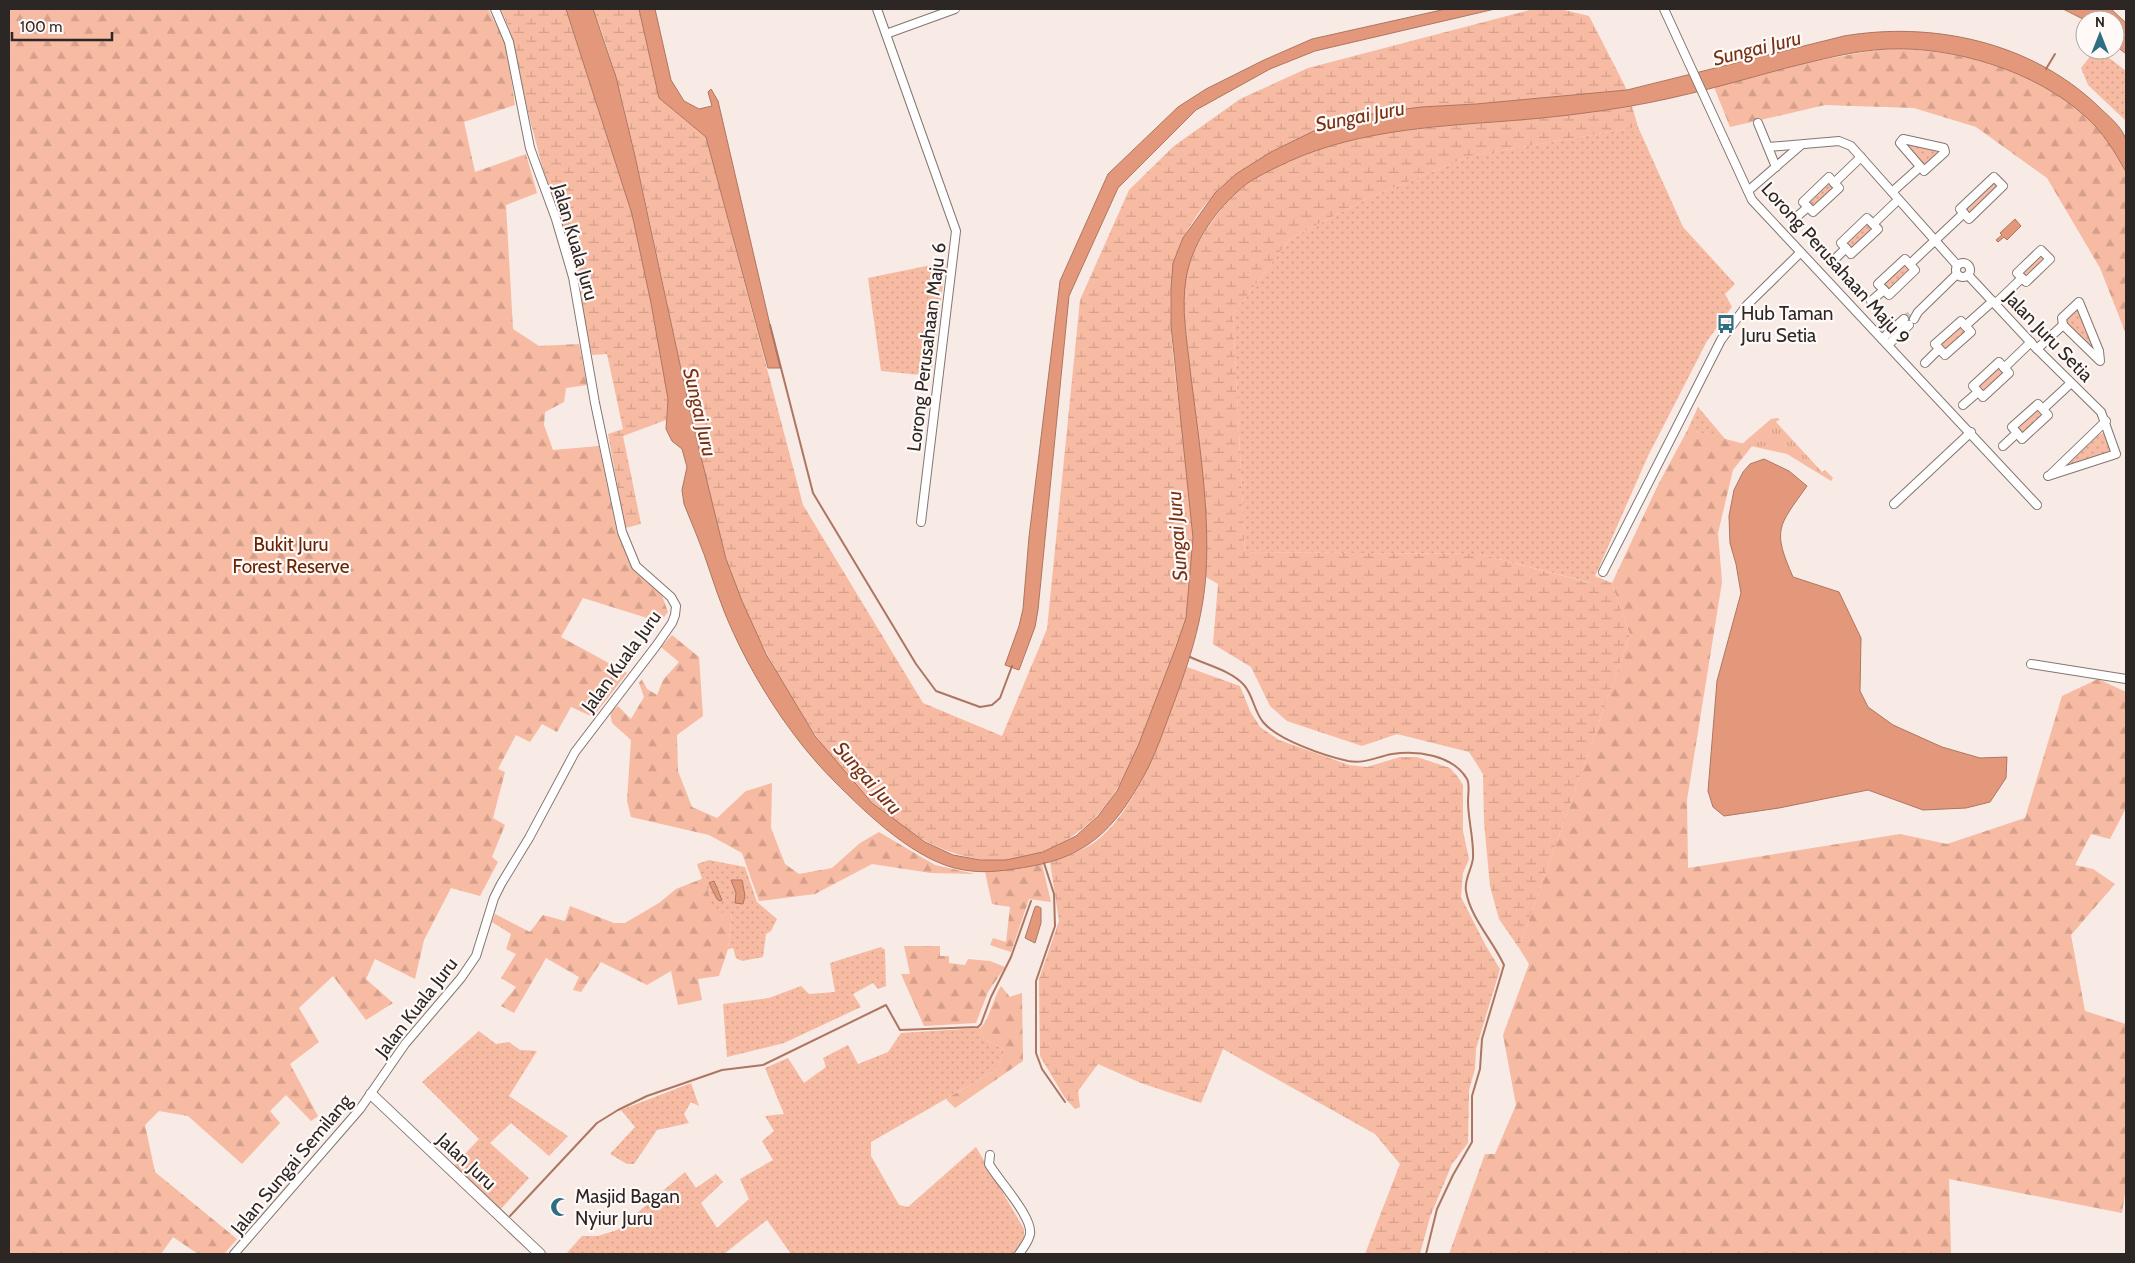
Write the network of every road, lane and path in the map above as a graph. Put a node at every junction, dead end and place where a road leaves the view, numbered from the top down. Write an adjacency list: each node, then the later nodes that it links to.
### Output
1 (495, 9): 54 (street, Jalan Kuala Juru)
2 (877, 9): 5 (street, Lorong Perusahaan Maju 6)
3 (954, 9): 5 (street)
4 (1664, 9): 13 (street, Lorong Perusahaan Maju 9)
5 (886, 34): 50 (street, Lorong Perusahaan Maju 6)
6 (1758, 123): 8 (street)
7 (1801, 145): 8 (street); 9 (street, Jalan Juru Setia); 10 (street)
8 (1768, 147): 10 (street)
9 (1861, 157): 12 (street); 14 (street, Jalan Juru Setia)
10 (1776, 167): 13 (street)
11 (1920, 167): 11 (street); 14 (street)
12 (1834, 183): 16 (street); 16 (street)
13 (1748, 191): 22 (street, Lorong Perusahaan Maju 9)
14 (1892, 192): 15 (street, Jalan Juru Setia)
15 (1898, 200): 19 (street); 20 (street, Jalan Juru Setia)
16 (1808, 207): 18 (street)
17 (1964, 213): 17 (street); 20 (street)
18 (1793, 220)
19 (1873, 224): 21 (street); 21 (street)
20 (1935, 240): 24 (street); 25 (street, Jalan Juru Setia)
21 (1846, 248): 23 (street)
22 (1800, 253): 34 (street, Lorong Perusahaan Maju 9); 51 (street)
23 (1833, 261)
24 (1910, 264): 29 (street); 29 (street)
25 (1957, 265): 26 (street); 27 (street, Jalan Juru Setia)
26 (1957, 274): 27 (street); 34 (street)
27 (1968, 275): 31 (street, Jalan Juru Setia)
28 (2022, 278): 31 (street)
29 (1884, 290): 30 (street)
30 (1871, 301)
31 (1994, 302): 33 (street); 35 (street, Jalan Juru Setia)
32 (2062, 325): 32 (street); 37 (street)
33 (1966, 326): 36 (street); 36 (street)
34 (1885, 342): 45 (street, Lorong Perusahaan Maju 9)
35 (2031, 342): 37 (street, Jalan Juru Setia); 39 (street)
36 (1939, 349): 38 (street)
37 (2037, 350): 40 (street, Jalan Juru Setia)
38 (1925, 363)
39 (2004, 368): 41 (street); 41 (street)
40 (2071, 383): 43 (street); 44 (street, Jalan Juru Setia)
41 (1978, 392): 42 (street)
42 (1963, 405)
43 (2043, 409): 46 (street); 46 (street)
44 (2106, 421): 44 (street)
45 (1971, 432): 48 (street); 49 (street, Lorong Perusahaan Maju 9)
46 (2017, 433): 47 (street)
47 (2003, 446)
48 (1894, 504)
49 (2037, 505)
50 (921, 522)
51 (1603, 572)
52 (2031, 664): 53 (street)
53 (2126, 679)
54 (371, 1094): 56 (street, Jalan Sungai Semilang); 57 (street, Jalan Juru)
55 (990, 1155): 58 (street)
56 (234, 1254)
57 (540, 1254)
58 (1019, 1254)

